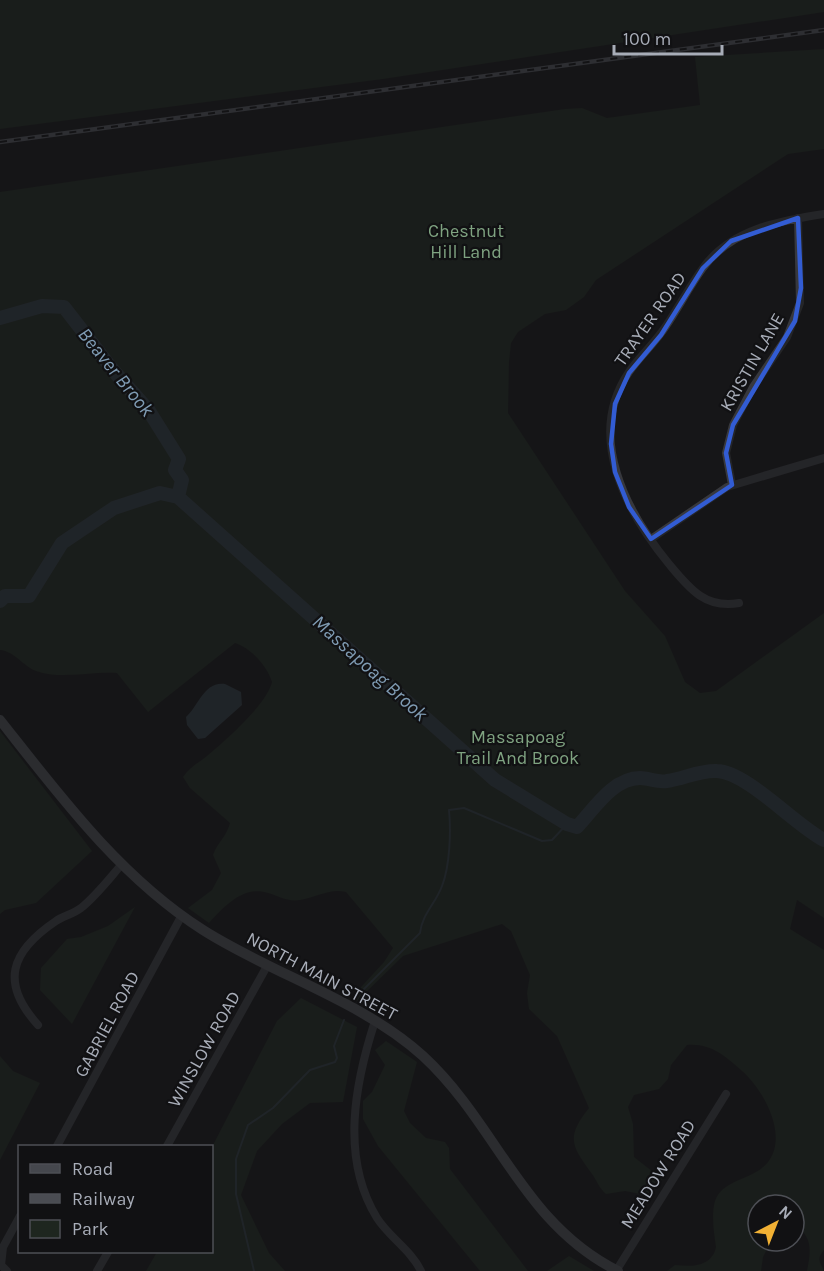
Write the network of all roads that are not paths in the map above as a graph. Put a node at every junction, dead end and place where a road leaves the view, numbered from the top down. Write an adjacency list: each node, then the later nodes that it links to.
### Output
1 (824, 214): 2 (street, TRAYER ROAD)
2 (798, 218): 4 (street, KRISTIN LANE); 5 (street, TRAYER ROAD)
3 (824, 458): 4 (street)
4 (732, 485): 5 (street)
5 (651, 539): 6 (street, TRAYER ROAD)
6 (739, 603)
7 (0, 720): 8 (main road, NORTH MAIN STREET)
8 (122, 864): 9 (main road, NORTH MAIN STREET); 12 (street)
9 (182, 915): 10 (main road, NORTH MAIN STREET); 14 (street, GABRIEL ROAD)
10 (267, 966): 11 (main road, NORTH MAIN STREET); 15 (street, WINSLOW ROAD)
11 (375, 1021): 20 (street); 21 (main road, NORTH MAIN STREET)
12 (38, 1025)
13 (726, 1094): 21 (street, MEADOW ROAD)
14 (58, 1145)
15 (168, 1145)
16 (18, 1220): 18 (street)
17 (107, 1253): 19 (street)
18 (7, 1271)
19 (98, 1271)
20 (421, 1271)
21 (617, 1271)

